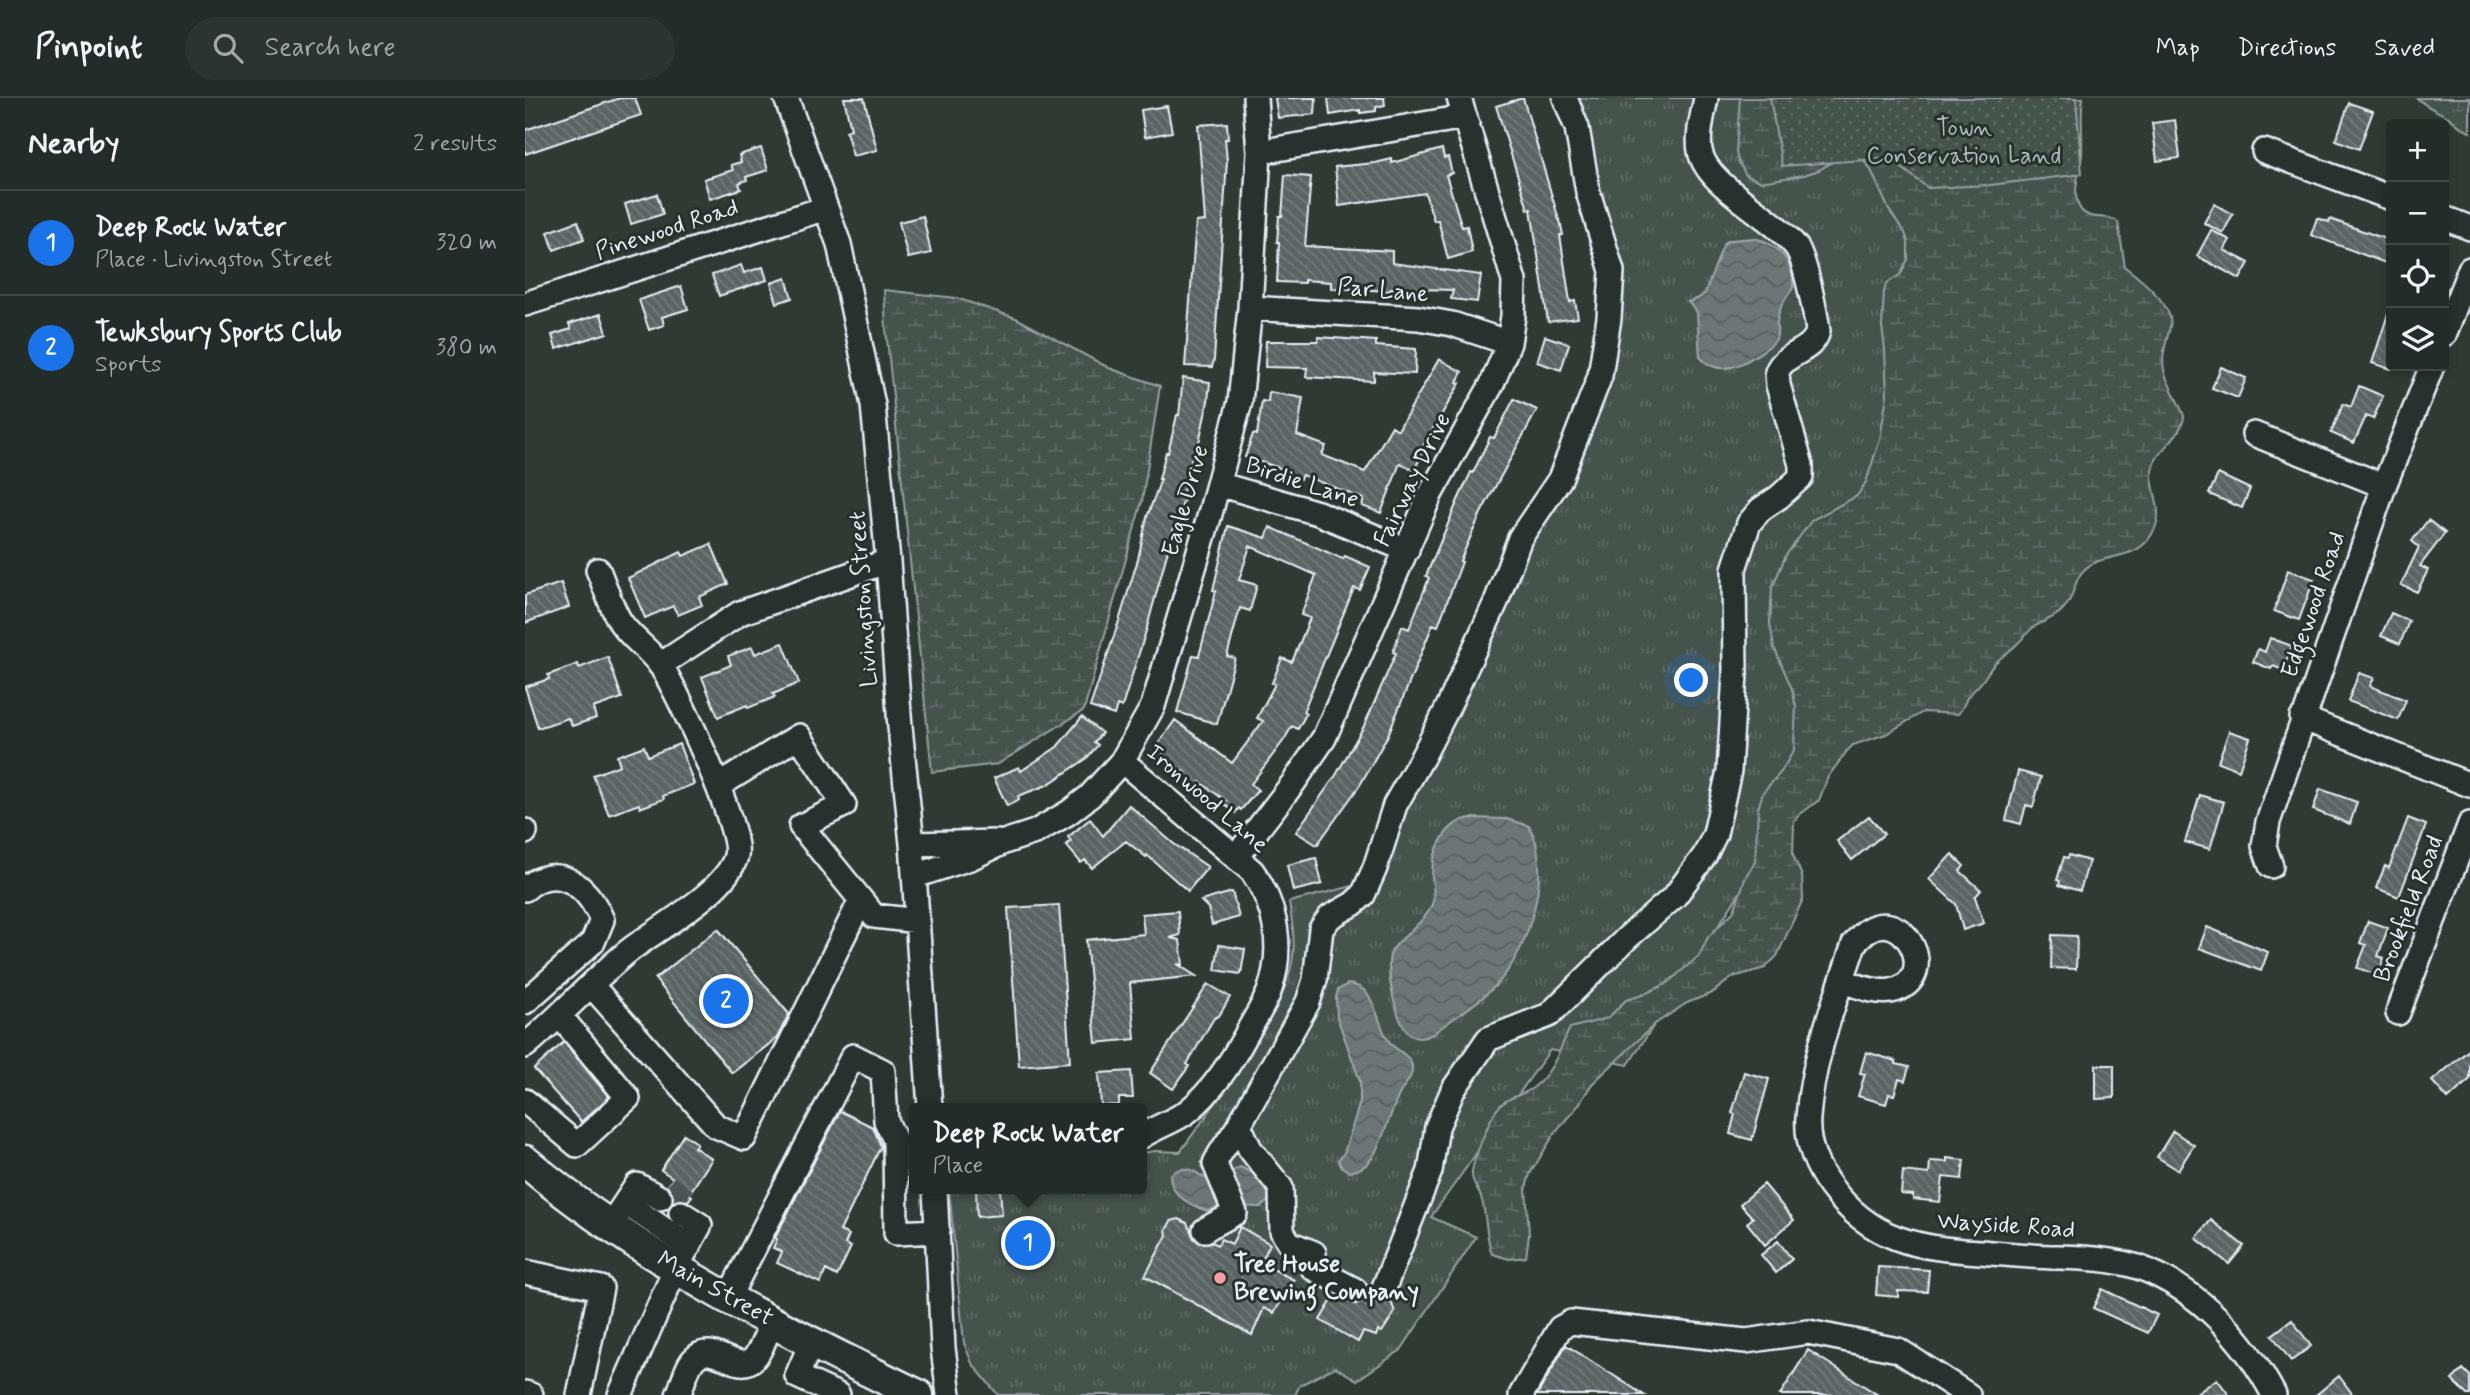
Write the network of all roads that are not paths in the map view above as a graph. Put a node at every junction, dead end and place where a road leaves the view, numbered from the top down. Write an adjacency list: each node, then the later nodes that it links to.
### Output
1 (786, 98): 9 (street, Livingston Street)
2 (1255, 98): 7 (street, Eagle Drive)
3 (1565, 98): 46 (street)
4 (1706, 98): 58 (street)
5 (1462, 108): 7 (street); 16 (street, Fairway Drive)
6 (2264, 151): 8 (street)
7 (1259, 152): 14 (street, Eagle Drive)
8 (2386, 196)
9 (826, 208): 13 (street, Pinewood Road); 22 (street, Livingston Street)
10 (2449, 220): 11 (street)
11 (2470, 228)
12 (2470, 269): 15 (street)
13 (525, 304)
14 (1250, 308): 16 (street, Par Lane); 19 (street, Eagle Drive)
15 (2449, 322)
16 (1509, 343): 21 (street, Fairway Drive)
17 (2430, 371): 20 (street, Edgewood Road)
18 (2254, 434): 20 (street)
19 (1218, 484): 21 (street, Birdie Lane); 26 (street, Eagle Drive)
20 (2384, 486): 25 (street, Edgewood Road)
21 (1407, 550): 32 (street, Fairway Drive)
22 (888, 561): 24 (street); 31 (street, Livingston Street)
23 (598, 569): 24 (street)
24 (660, 665): 28 (street)
25 (2302, 718): 27 (street); 33 (street, Edgewood Road)
26 (1122, 761): 30 (street, Eagle Drive); 32 (street, Ironwood Lane)
27 (2470, 785)
28 (718, 786): 36 (street); 39 (street)
29 (2470, 824): 41 (street, Brookfield Road)
30 (1004, 842): 31 (street, Eagle Drive); 34 (street, Eagle Drive)
31 (912, 844): 34 (street, Livingston Street)
32 (1236, 857): 47 (street, Ironwood Lane)
33 (2271, 866)
34 (915, 876): 37 (street, Livingston Street)
35 (525, 889): 40 (street)
36 (861, 900): 37 (street); 39 (street)
37 (918, 921): 45 (street, Livingston Street)
38 (1842, 981): 72 (street, Wayside Road)
39 (592, 986): 42 (street)
40 (525, 1002)
41 (2398, 1013)
42 (560, 1016): 43 (street); 44 (street)
43 (525, 1046)
44 (525, 1101)
45 (930, 1103)
46 (1239, 1125): 53 (street); 57 (street)
47 (1148, 1129)
48 (525, 1161): 51 (main road, Main Street)
49 (663, 1193): 51 (street)
50 (935, 1194): 54 (street)
51 (624, 1205): 55 (main road, Main Street)
52 (685, 1207): 55 (street)
53 (1205, 1230)
54 (938, 1231): 59 (street); 69 (street)
55 (688, 1247): 59 (main road, Main Street); 65 (street)
56 (525, 1272): 64 (street)
57 (1355, 1290)
58 (1383, 1290)
59 (728, 1298): 60 (main road, Main Street)
60 (772, 1321): 61 (main road, Main Street); 66 (street)
61 (812, 1341): 67 (street); 68 (main road, Main Street)
62 (525, 1394): 63 (street)
63 (531, 1395)
64 (579, 1395)
65 (620, 1395)
66 (678, 1395)
67 (838, 1395)
68 (918, 1395)
69 (949, 1395)
70 (1521, 1395): 71 (street)
71 (1968, 1395)
72 (2274, 1395)

